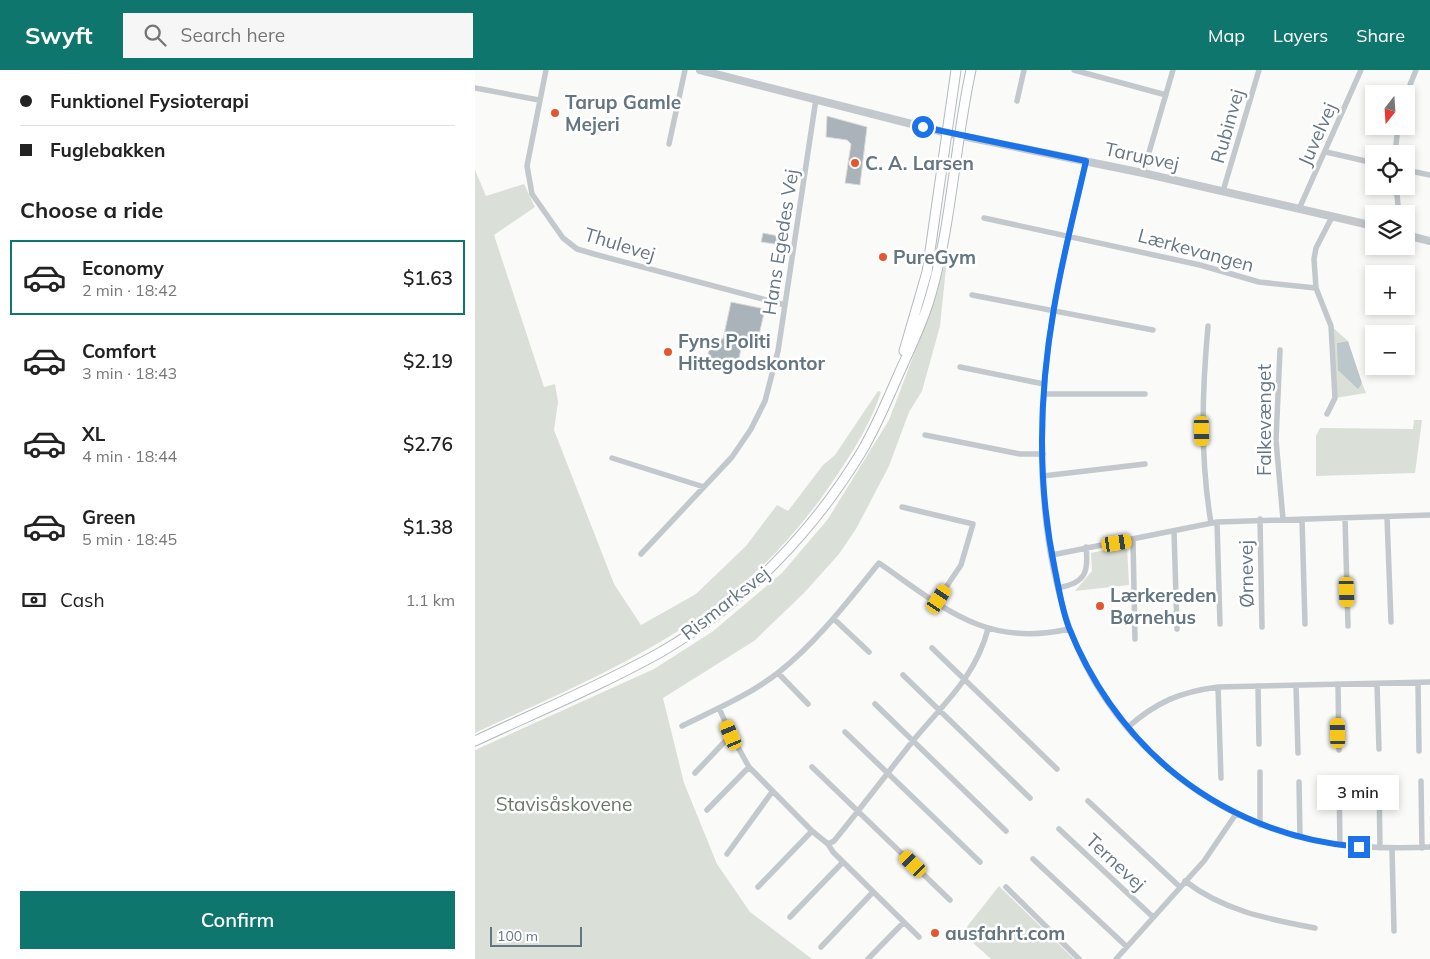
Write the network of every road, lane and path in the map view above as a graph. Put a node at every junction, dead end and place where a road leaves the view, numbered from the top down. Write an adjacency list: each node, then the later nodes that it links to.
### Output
1 (546, 70): 15 (street, Thulevej)
2 (685, 70): 20 (street)
3 (700, 70): 16 (street, Tarupvej)
4 (956, 70): 18 (main road, Rismarksvej)
5 (971, 70): 19 (main road, Rismarksvej)
6 (1023, 70): 17 (street)
7 (1075, 70): 14 (street)
8 (1173, 70): 14 (street)
9 (1259, 70): 27 (street, Rubinvej)
10 (1361, 70): 21 (street, Juvelvej)
11 (1416, 70): 12 (street)
12 (1410, 85)
13 (475, 88): 15 (street)
14 (1166, 96): 24 (street)
15 (539, 100): 37 (street, Thulevej)
16 (815, 100): 18 (street, Tarupvej); 37 (street, Hans Egedes Vej)
17 (1017, 102)
18 (947, 133): 19 (street, Tarupvej); 43 (main road, Rismarksvej)
19 (958, 135): 22 (street, Tarupvej); 43 (main road, Rismarksvej)
20 (669, 144)
21 (1326, 152): 23 (street); 28 (street, Juvelvej)
22 (1086, 161): 24 (street, Tarupvej); 32 (street)
23 (1365, 161)
24 (1143, 172): 27 (street, Tarupvej)
25 (1415, 172): 26 (street)
26 (1430, 175)
27 (1223, 191): 28 (street, Tarupvej)
28 (1299, 209): 29 (street, Tarupvej)
29 (1332, 217): 31 (street, Tarupvej); 35 (street)
30 (984, 218): 32 (street, Lærkevangen)
31 (1365, 224)
32 (1069, 235): 35 (street, Lærkevangen); 38 (street)
33 (1415, 236): 34 (street)
34 (1430, 240)
35 (1316, 288): 47 (street)
36 (972, 295): 38 (street)
37 (785, 306): 53 (street, Hans Egedes Vej)
38 (1053, 310): 40 (street); 44 (street)
39 (1208, 326): 61 (street)
40 (1153, 330)
41 (1280, 350): 59 (street, Falkevænget)
42 (961, 367): 44 (street)
43 (897, 378): 99 (main road, Rismarksvej)
44 (1044, 384): 45 (street)
45 (1044, 394): 46 (street); 49 (street)
46 (1145, 394)
47 (1327, 414)
48 (925, 435): 49 (street)
49 (1043, 454): 52 (street)
50 (612, 458): 53 (street)
51 (1145, 464): 52 (street)
52 (1043, 476): 66 (street)
53 (704, 487): 65 (street, Hans Egedes Vej)
54 (902, 507): 68 (street)
55 (1430, 516): 56 (street, Ørnevej)
56 (1387, 517): 57 (street, Ørnevej); 70 (street)
57 (1345, 518): 60 (street, Ørnevej); 73 (street)
58 (1260, 519): 59 (street, Ørnevej); 61 (street, Ørnevej); 74 (street, Ørnevej)
59 (1283, 519): 60 (street, Ørnevej)
60 (1302, 519): 72 (street)
61 (1214, 523): 62 (street, Ørnevej); 71 (street, Ørnevej)
62 (1174, 531): 63 (street, Ørnevej); 77 (street)
63 (1133, 540): 64 (street, Ørnevej); 78 (street)
64 (1086, 548): 66 (street, Ørnevej); 67 (street)
65 (641, 554)
66 (1052, 555): 67 (street)
67 (1058, 588): 75 (street)
68 (936, 602): 69 (street); 76 (street)
69 (834, 618): 80 (street); 81 (street)
70 (1391, 622)
71 (1220, 624)
72 (1305, 624)
73 (1348, 626)
74 (1262, 627)
75 (1069, 628): 76 (street); 96 (street)
76 (988, 629): 83 (street)
77 (1177, 629)
78 (1135, 639)
79 (933, 648): 83 (street)
80 (869, 652)
81 (778, 673): 91 (street); 93 (street)
82 (903, 675): 94 (street)
83 (966, 680): 94 (street); 108 (street)
84 (1430, 682): 85 (street)
85 (1418, 683): 87 (street); 104 (street)
86 (1338, 684): 87 (street); 88 (street); 103 (street)
87 (1377, 684): 102 (street)
88 (1296, 685): 89 (street); 105 (street)
89 (1258, 686): 90 (street); 101 (street)
90 (1218, 687): 96 (street); 112 (street)
91 (808, 704)
92 (875, 704): 100 (street)
93 (719, 708): 95 (street); 98 (street)
94 (939, 710): 100 (street); 118 (street)
95 (682, 726)
96 (1127, 728): 122 (street)
97 (845, 732): 111 (street)
98 (731, 735): 106 (street); 110 (street)
99 (475, 741)
100 (913, 741): 111 (street); 126 (street)
101 (1259, 744)
102 (1379, 749)
103 (1339, 750)
104 (1419, 750)
105 (1298, 752)
106 (749, 767): 117 (street); 120 (street)
107 (812, 767): 121 (street)
108 (1057, 768)
109 (1260, 772): 123 (street)
110 (695, 773)
111 (888, 773): 121 (street); 137 (street)
112 (1221, 778)
113 (1339, 781): 129 (street)
114 (1421, 781): 131 (street)
115 (1299, 782): 127 (street)
116 (1379, 782): 130 (street)
117 (772, 792): 125 (street); 134 (street)
118 (1030, 798)
119 (1088, 801): 141 (street, Ternevej)
120 (707, 810)
121 (858, 811): 128 (street); 143 (street)
122 (1237, 814): 123 (street); 138 (street, Ternevej)
123 (1260, 825): 127 (street)
124 (1059, 829): 145 (street, Ternevej)
125 (811, 831): 128 (street); 139 (street)
126 (1005, 831)
127 (1300, 837): 129 (street)
128 (828, 844): 136 (street)
129 (1340, 846): 130 (street)
130 (1380, 848): 133 (street)
131 (1422, 848): 132 (street); 133 (street)
132 (1430, 848)
133 (1392, 849): 148 (street)
134 (727, 854)
135 (1033, 858): 151 (street)
136 (843, 862): 142 (street); 144 (street)
137 (980, 862)
138 (1185, 881): 141 (street, Ternevej); 147 (street)
139 (758, 887)
140 (1006, 887): 153 (street)
141 (1180, 887): 145 (street, Ternevej)
142 (873, 892): 146 (street); 150 (street)
143 (950, 900)
144 (790, 917)
145 (1153, 917): 151 (street, Ternevej)
146 (904, 922): 149 (street); 152 (street)
147 (1315, 928)
148 (1394, 931)
149 (919, 937)
150 (821, 946)
151 (1127, 946): 154 (street, Ternevej)
152 (868, 959)
153 (1079, 959)
154 (1116, 959)

